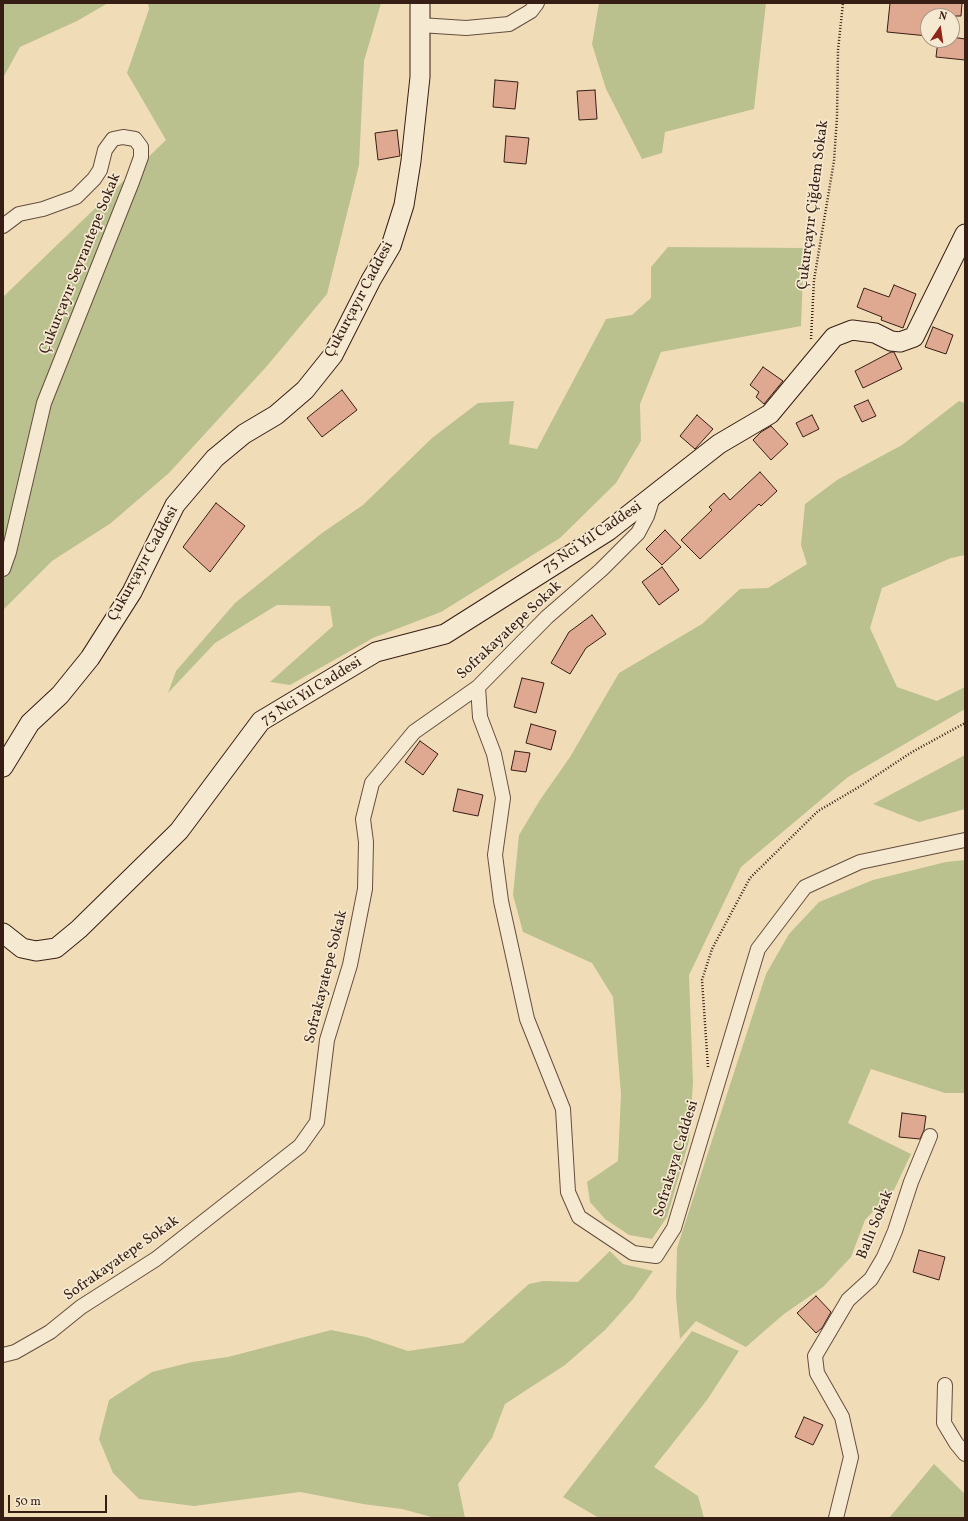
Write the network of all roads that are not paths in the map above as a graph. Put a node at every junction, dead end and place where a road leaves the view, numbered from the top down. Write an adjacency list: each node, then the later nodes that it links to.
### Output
1 (420, 3): 3 (street, Çukurçayır Caddesi)
2 (537, 3): 3 (street)
3 (420, 25): 9 (street, Çukurçayır Caddesi)
4 (3, 226): 7 (street, Çukurçayır Seyrantepe Sokak)
5 (965, 234): 6 (street, 75 Nci Yıl Caddesi)
6 (654, 494): 8 (street, Sofrakayatepe Sokak); 11 (street, 75 Nci Yıl Caddesi)
7 (3, 570)
8 (478, 687): 10 (street, Sofrakaya Caddesi); 13 (street, Sofrakayatepe Sokak)
9 (3, 767)
10 (965, 840)
11 (3, 933)
12 (930, 1136): 16 (street, Ballı Sokak)
13 (3, 1355)
14 (945, 1385): 15 (street)
15 (965, 1454)
16 (836, 1518)

